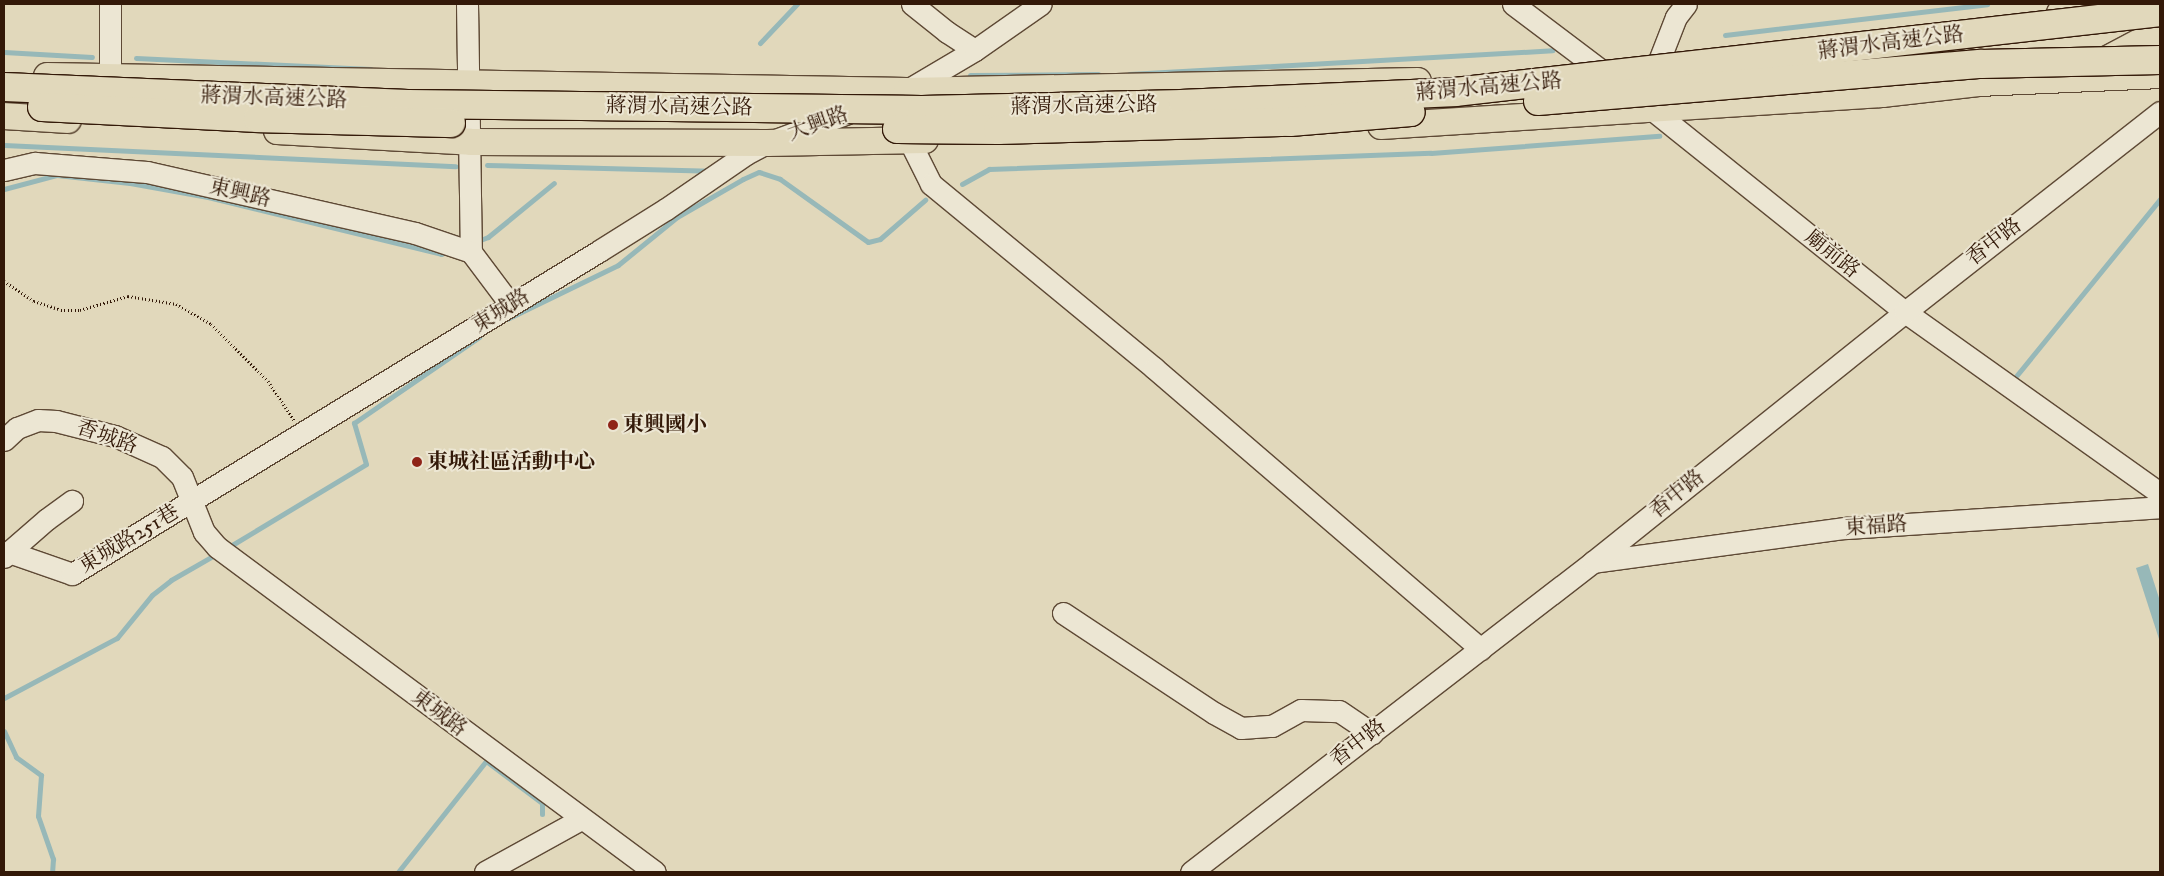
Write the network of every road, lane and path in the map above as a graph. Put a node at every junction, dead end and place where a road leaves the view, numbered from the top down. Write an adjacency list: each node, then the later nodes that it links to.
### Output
1 (110, 4): 16 (street)
2 (467, 4): 18 (street)
3 (912, 4): 10 (street)
4 (1041, 4): 10 (street, 大興路)
5 (1513, 4): 13 (street, 廟前路)
6 (1686, 4): 11 (street)
7 (2104, 4): 11 (main road)
8 (2160, 12): 20 (highway, 蔣渭水高速公路, bridge)
9 (2160, 31): 17 (main road)
10 (975, 50): 22 (street, 大興路)
11 (1660, 58): 13 (main road)
12 (2160, 60): 23 (highway, 蔣渭水高速公路, bridge)
13 (1592, 63): 21 (main road); 24 (street, 廟前路)
14 (4, 74): 16 (main road)
15 (2160, 75): 17 (main road)
16 (110, 77): 18 (main road)
17 (2071, 78): 24 (main road)
18 (469, 84): 19 (main road); 29 (street)
19 (623, 86): 22 (main road); 30 (main road)
20 (4, 87)
21 (1067, 88): 22 (main road); 27 (main road)
22 (907, 91): 31 (street, 大興路)
23 (4, 106)
24 (1650, 108): 27 (main road); 37 (street, 廟前路)
25 (2160, 112): 37 (street, 香中路)
26 (4, 116): 29 (main road)
27 (1064, 138): 28 (main road)
28 (909, 140): 31 (main road); 47 (street)
29 (471, 142): 30 (main road); 34 (street)
30 (620, 142): 31 (main road)
31 (767, 143): 33 (street, 大興路)
32 (4, 170): 34 (street, 東興路)
33 (600, 251): 36 (street, 東城路)
34 (471, 252): 36 (street)
35 (4, 281): 38 (path)
36 (510, 304): 38 (street, 東城路)
37 (1904, 312): 40 (street, 廟前路); 45 (street, 香中路)
38 (303, 434): 42 (street, 東城路)
39 (4, 440): 42 (street, 香城路)
40 (2160, 493)
41 (72, 501): 44 (street, 東城路251巷)
42 (191, 501): 44 (street, 東城路251巷); 49 (street, 東城路)
43 (2160, 507): 45 (street, 東福路)
44 (6, 555)
45 (1592, 562): 47 (street, 香中路)
46 (1063, 613): 48 (street)
47 (1481, 649): 48 (street, 香中路)
48 (1372, 733): 52 (street, 香中路)
49 (581, 819): 50 (street); 51 (street, 東城路)
50 (485, 872)
51 (655, 872)
52 (1191, 872)

